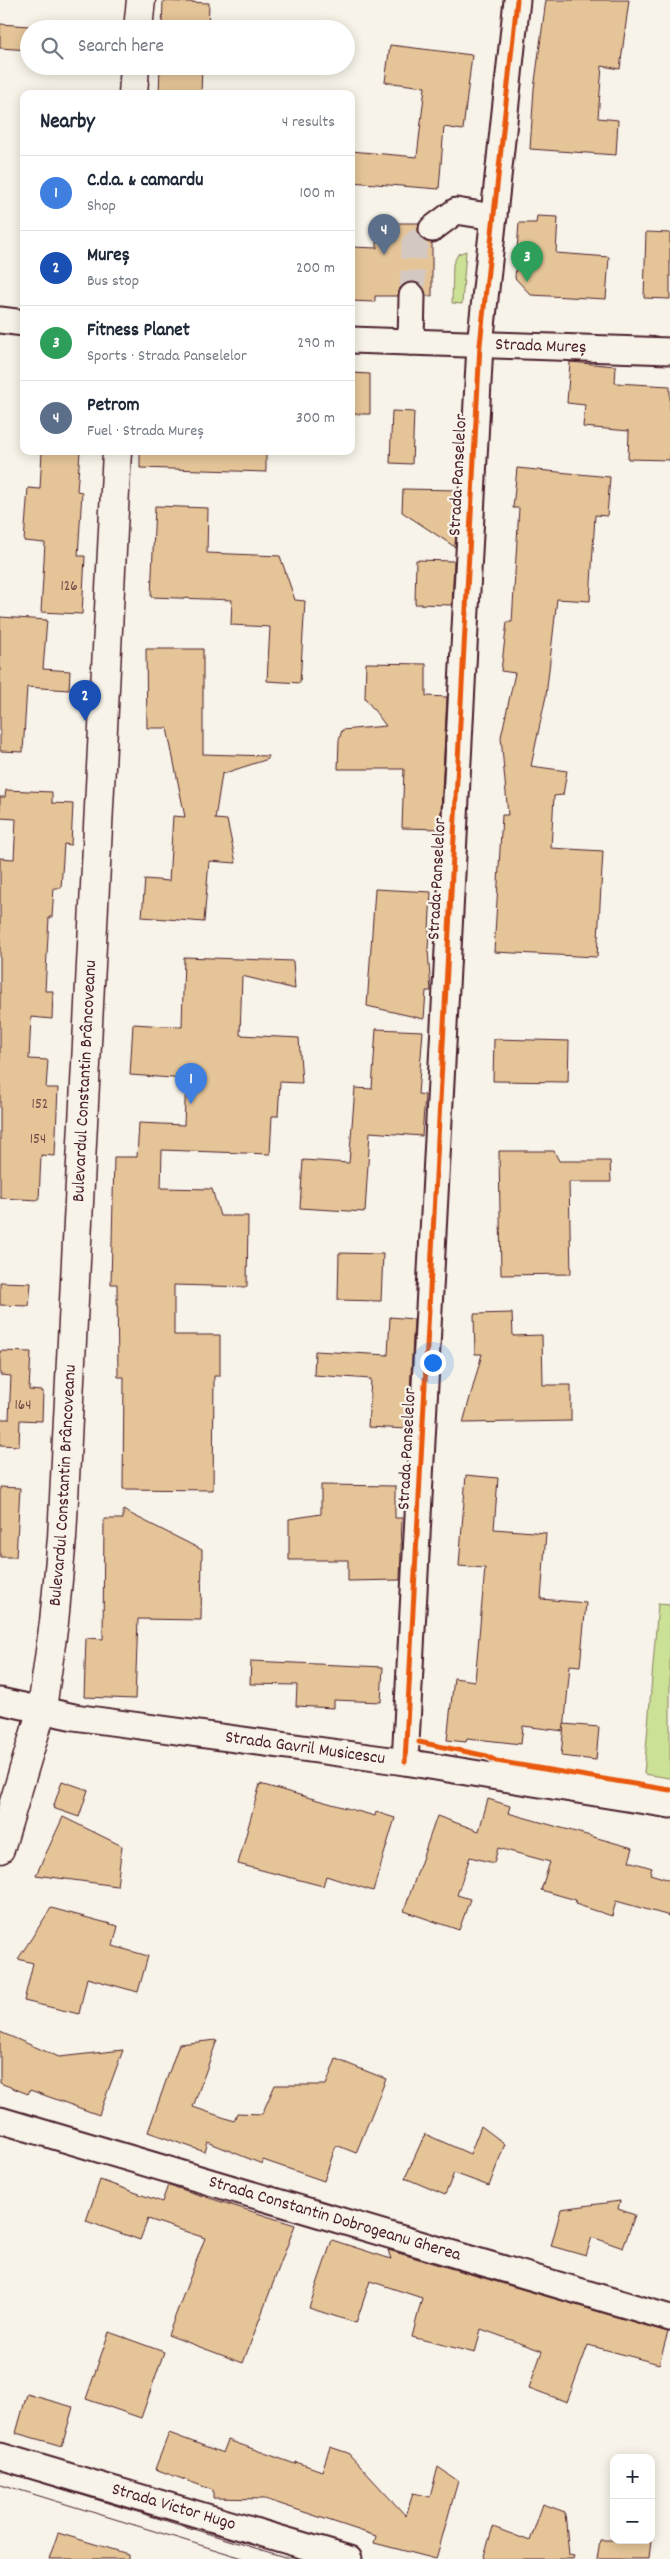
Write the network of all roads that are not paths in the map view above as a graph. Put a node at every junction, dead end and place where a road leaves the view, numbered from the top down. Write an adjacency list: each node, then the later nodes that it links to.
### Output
1 (141, 0): 3 (main road)
2 (517, 0): 6 (street, Strada Panselelor)
3 (139, 20)
4 (134, 75): 5 (main road)
5 (133, 90)
6 (494, 216): 7 (street); 13 (street, Strada Panselelor)
7 (432, 229)
8 (412, 296): 12 (street)
9 (0, 320): 10 (street)
10 (20, 322)
11 (355, 340): 12 (street, Strada Mureș)
12 (411, 342): 13 (street, Strada Mureș)
13 (480, 345): 14 (street, Strada Mureș); 18 (street, Strada Panselelor)
14 (670, 352)
15 (117, 455): 17 (main road, Bulevardul Constantin Brâncoveanu)
16 (0, 1701): 17 (street, Strada Gavril Musicescu)
17 (42, 1710): 18 (street, Strada Gavril Musicescu); 20 (main road, Bulevardul Constantin Brâncoveanu)
18 (405, 1762): 19 (street, Strada Gavril Musicescu)
19 (670, 1805)
20 (0, 1849)
21 (0, 2120): 22 (street, Strada Constantin Dobrogeanu Gherea)
22 (670, 2318)
23 (0, 2456): 24 (street, Strada Victor Hugo)
24 (349, 2559)

